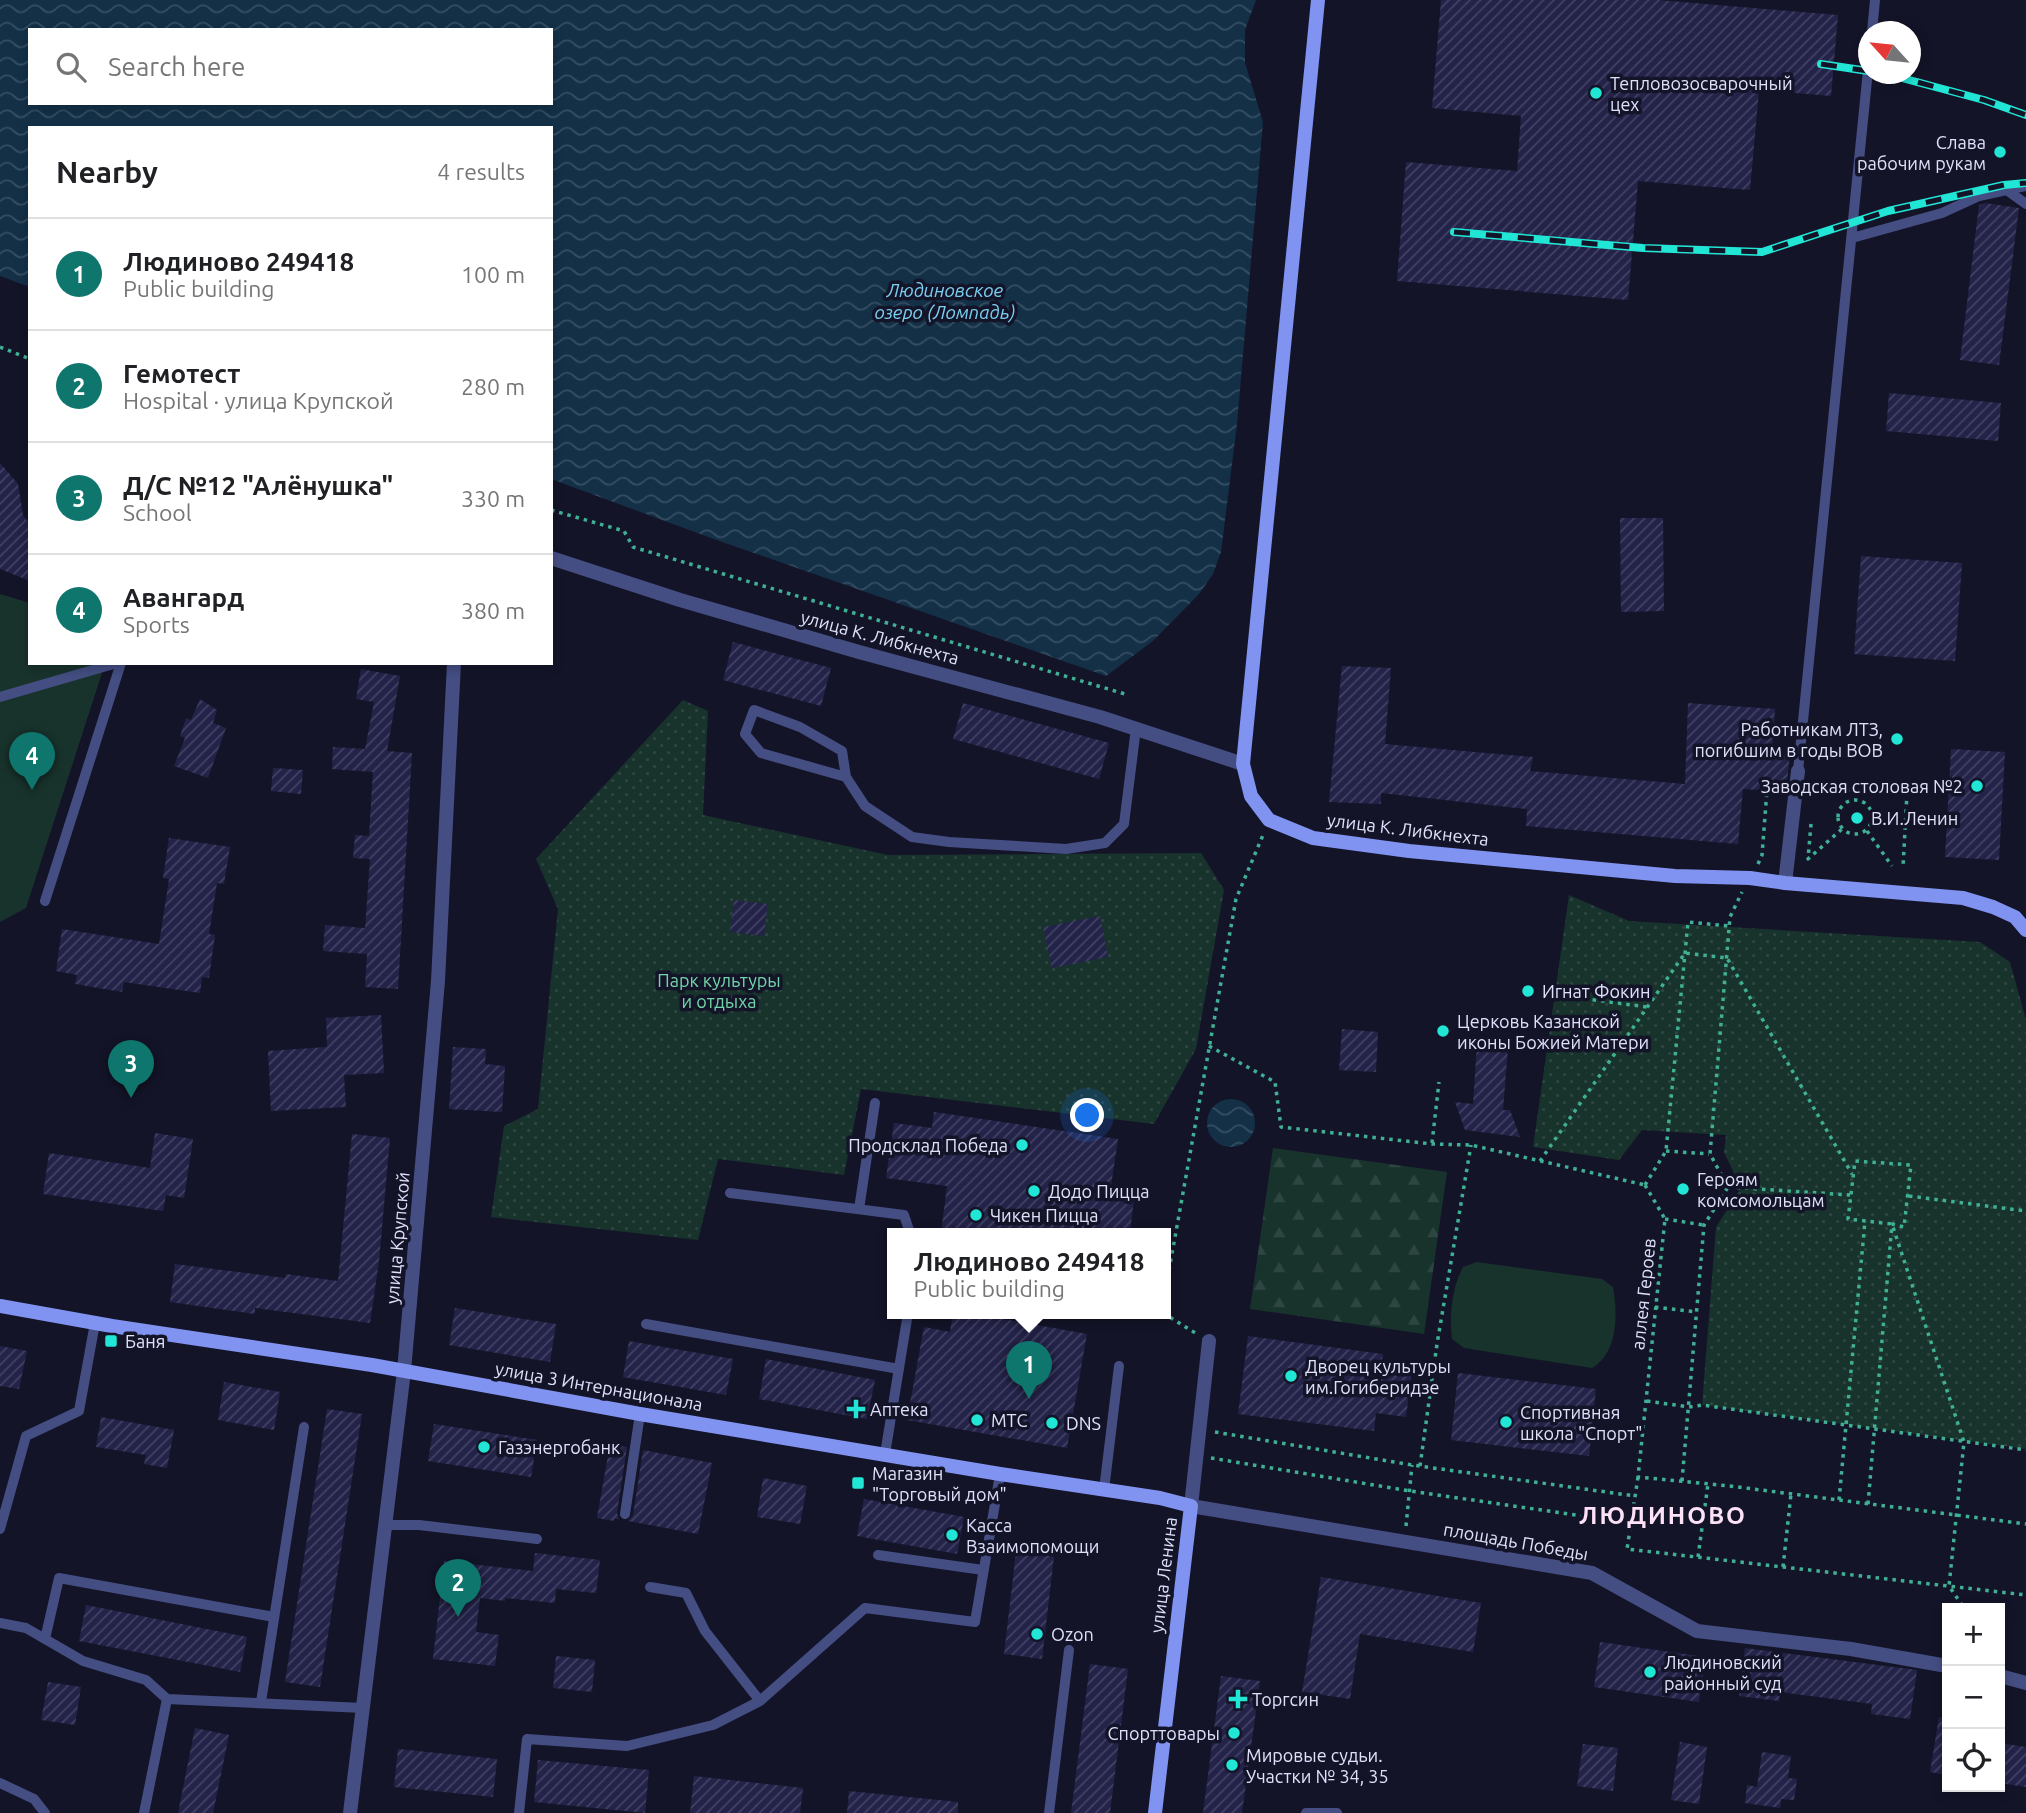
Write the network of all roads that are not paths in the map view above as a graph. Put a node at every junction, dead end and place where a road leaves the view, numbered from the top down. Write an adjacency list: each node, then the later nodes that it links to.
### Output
1 (1318, 0): 15 (street)
2 (1875, 0): 3 (lane)
3 (1873, 21)
4 (1867, 84): 8 (lane)
5 (2026, 186): 6 (lane)
6 (2008, 191): 7 (lane); 8 (lane)
7 (2026, 204)
8 (1852, 237): 16 (lane)
9 (553, 559): 14 (street, улица К. Либкнехта)
10 (112, 665): 13 (lane)
11 (118, 665): 19 (lane)
12 (454, 665): 32 (street, улица Крупской)
13 (0, 697)
14 (1136, 728): 15 (street, улица К. Либкнехта); 17 (lane)
15 (1243, 764): 18 (street, улица К. Либкнехта)
16 (1798, 771): 18 (street)
17 (846, 777): 17 (lane)
18 (1785, 883): 20 (street, улица К. Либкнехта)
19 (45, 901)
20 (2026, 930)
21 (875, 1103): 23 (lane)
22 (730, 1193): 23 (lane)
23 (859, 1209): 24 (lane)
24 (908, 1228)
25 (0, 1306): 27 (street, улица 3 Интернационала)
26 (907, 1319): 31 (lane)
27 (95, 1323): 32 (street, улица 3 Интернационала); 41 (lane)
28 (646, 1324): 31 (lane)
29 (1209, 1341): 38 (street, улица Ленина)
30 (1118, 1366): 37 (lane)
31 (899, 1369): 35 (lane)
32 (404, 1371): 33 (street, улица 3 Интернационала); 40 (street, улица Крупской)
33 (640, 1414): 35 (street, улица 3 Интернационала); 39 (lane)
34 (304, 1427): 46 (lane)
35 (885, 1454): 36 (street, улица 3 Интернационала)
36 (1000, 1474): 37 (street, улица 3 Интернационала); 44 (lane)
37 (1104, 1490): 38 (street, улица 3 Интернационала)
38 (1191, 1506): 50 (street, площадь Победы); 63 (street, улица Ленина)
39 (625, 1514)
40 (386, 1525): 42 (lane); 56 (street, улица Крупской)
41 (0, 1529)
42 (537, 1538)
43 (878, 1555): 44 (lane)
44 (983, 1570): 54 (lane)
45 (650, 1587): 54 (lane)
46 (274, 1617): 48 (lane); 55 (lane)
47 (0, 1623): 48 (lane)
48 (45, 1639): 53 (lane)
49 (1069, 1650): 62 (lane)
50 (1942, 1665)
51 (2005, 1677): 52 (street)
52 (2026, 1683)
53 (167, 1699): 55 (lane); 59 (lane)
54 (760, 1701): 61 (lane)
55 (261, 1702): 56 (lane)
56 (363, 1708): 60 (street, улица Крупской)
57 (0, 1783): 58 (lane)
58 (45, 1813)
59 (144, 1813)
60 (350, 1813)
61 (519, 1813)
62 (1049, 1813)
63 (1155, 1813)
64 (1306, 1813): 65 (lane)
65 (1337, 1813)

